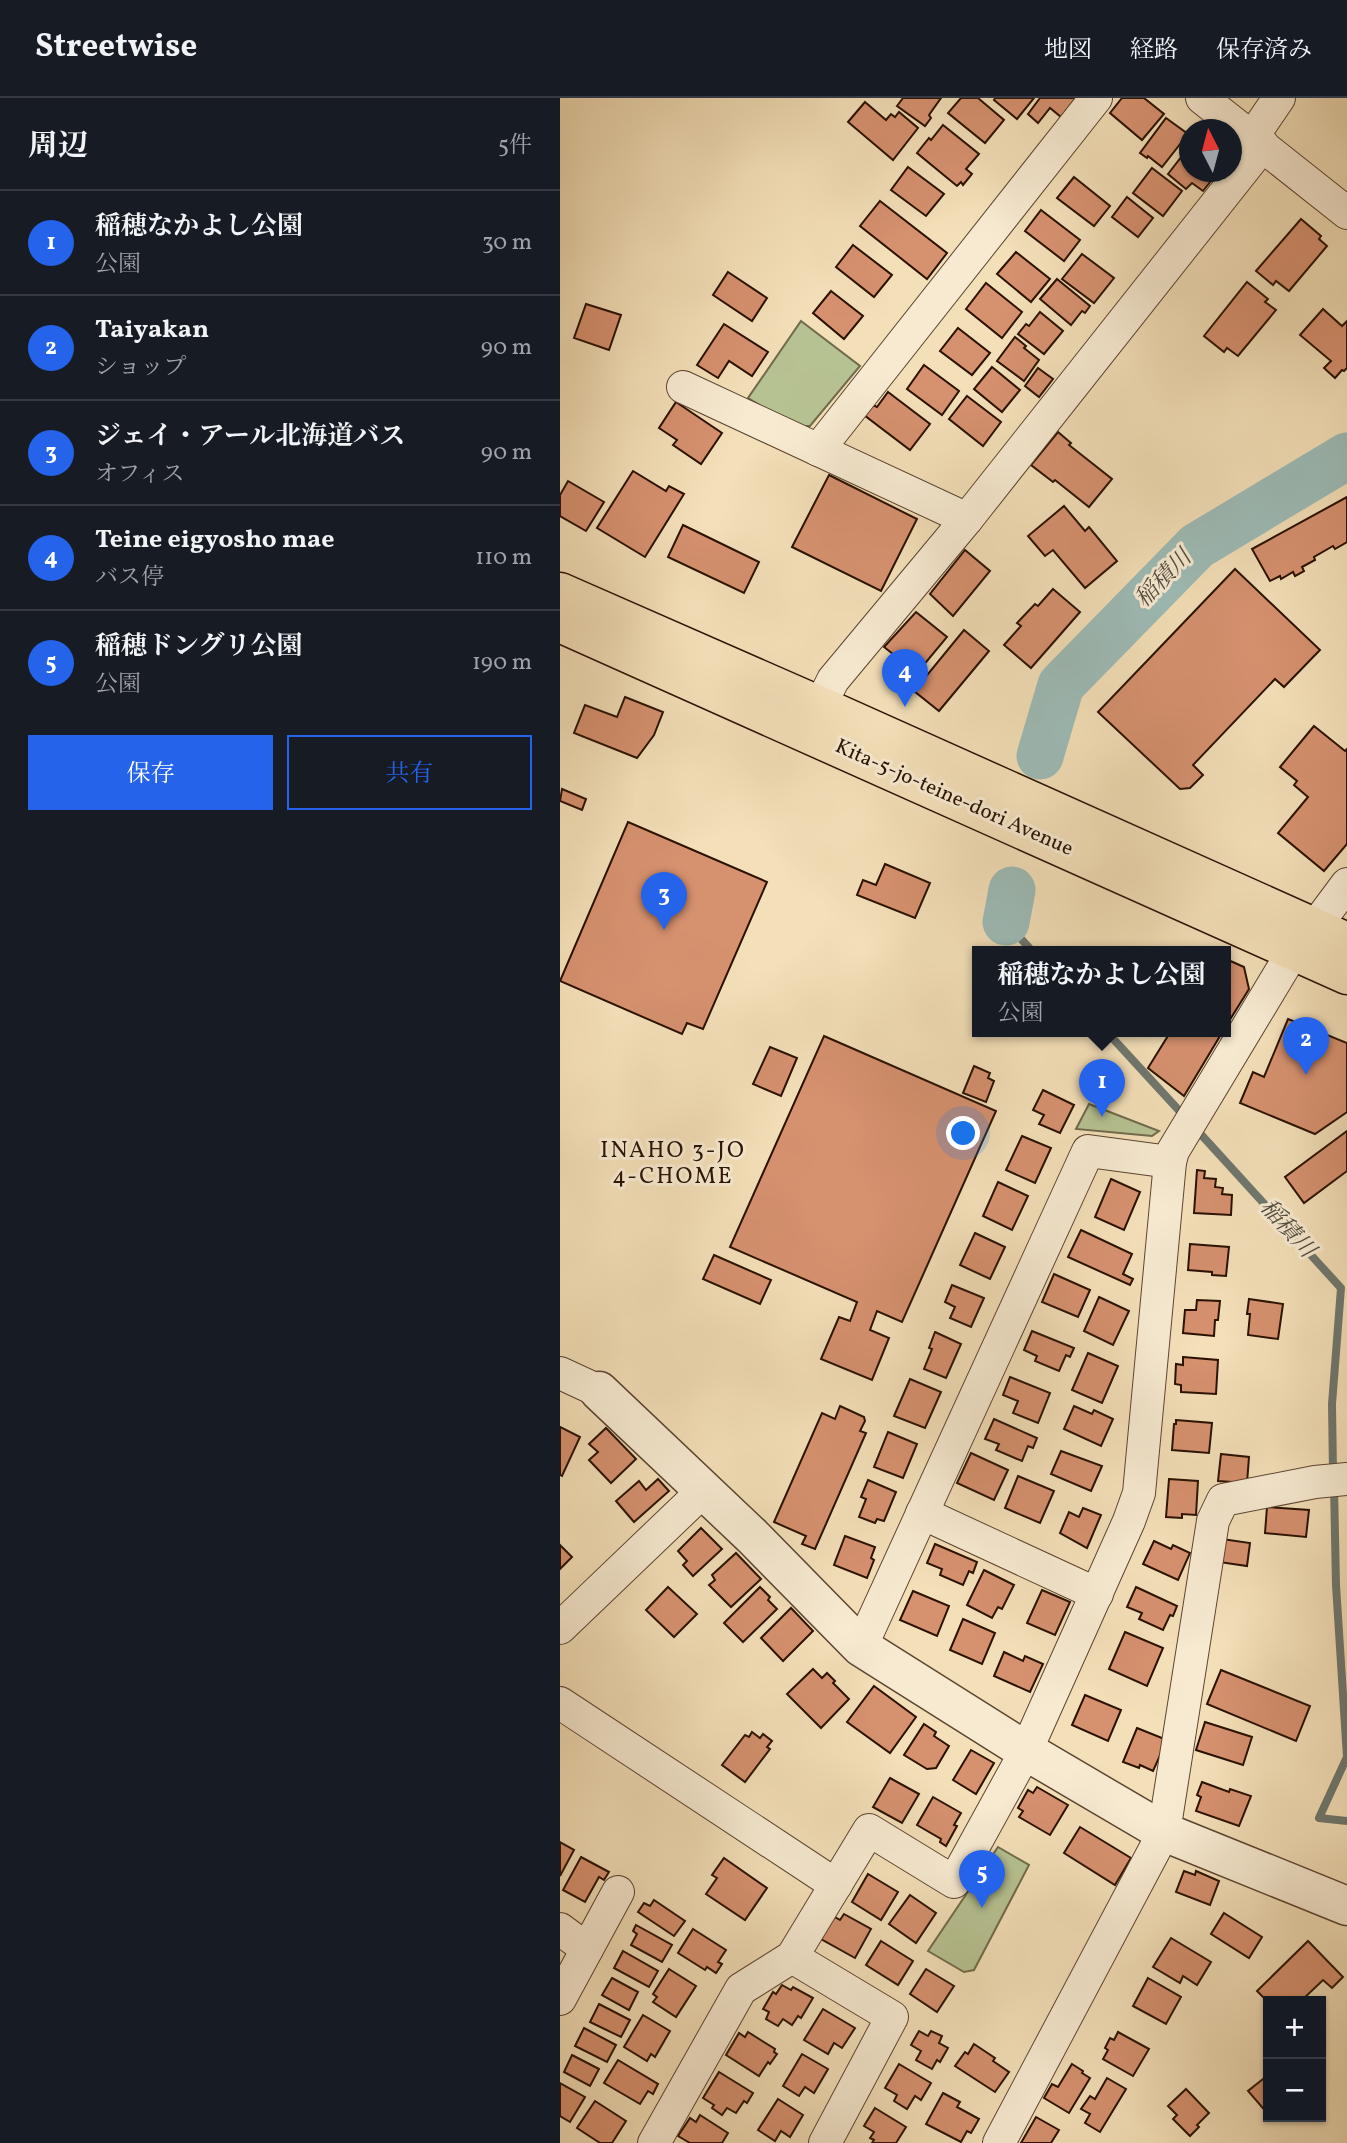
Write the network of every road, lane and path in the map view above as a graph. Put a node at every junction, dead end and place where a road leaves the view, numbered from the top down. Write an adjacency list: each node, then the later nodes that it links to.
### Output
1 (1096, 98): 7 (street)
2 (1202, 98): 4 (street)
3 (1279, 98): 4 (street)
4 (1258, 140): 5 (street); 8 (street)
5 (1347, 213)
6 (684, 387): 7 (street)
7 (818, 450): 8 (street)
8 (967, 519): 11 (street)
9 (560, 592): 11 (highway, Kita-5-jo-teine-dori Avenue)
10 (560, 623): 13 (highway, Kita-5-jo-teine-dori Avenue)
11 (820, 706): 13 (highway, Kita-5-jo-teine-dori Avenue)
12 (1347, 884): 13 (street)
13 (1318, 939): 14 (highway, Kita-5-jo-teine-dori Avenue); 15 (street)
14 (1347, 975)
15 (1171, 1157): 20 (street); 21 (street)
16 (560, 1373): 17 (street)
17 (599, 1391): 19 (street)
18 (1347, 1479): 26 (street)
19 (704, 1490): 22 (street); 23 (street)
20 (922, 1513): 21 (street); 23 (street)
21 (1097, 1594): 25 (street)
22 (560, 1628)
23 (861, 1647): 25 (street)
24 (560, 1703): 27 (street)
25 (1026, 1751): 26 (street); 27 (street)
26 (1164, 1832): 29 (street); 36 (street)
27 (836, 1885): 32 (street)
28 (618, 1892): 31 (street)
29 (1347, 1906)
30 (560, 1929): 31 (street)
31 (587, 1949): 33 (street)
32 (792, 1957): 34 (street); 35 (street)
33 (560, 1999)
34 (654, 2143)
35 (825, 2143)
36 (999, 2143)

